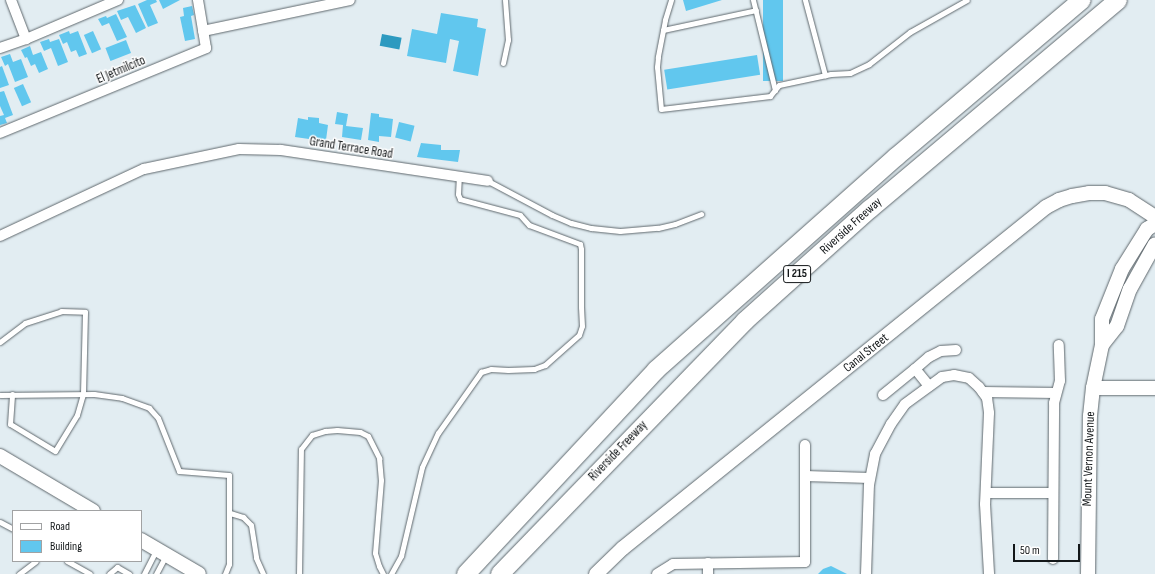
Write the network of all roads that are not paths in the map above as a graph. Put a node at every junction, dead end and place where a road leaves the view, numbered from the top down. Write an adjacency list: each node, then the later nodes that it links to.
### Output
1 (11, 0): 15 (street)
2 (118, 0): 15 (street)
3 (198, 0): 14 (street, El Jetmilcito)
4 (350, 0): 14 (street)
5 (505, 0): 17 (lane)
6 (671, 0): 13 (lane)
7 (753, 0): 12 (lane)
8 (805, 0): 18 (lane)
9 (967, 0): 18 (lane)
10 (1082, 0): 70 (highway, Riverside Freeway / I 215)
11 (1118, 0): 71 (highway, Riverside Freeway / I 215)
12 (756, 10): 13 (lane); 19 (lane)
13 (663, 30): 19 (lane)
14 (203, 31): 20 (street, El Jetmilcito)
15 (26, 39): 16 (street)
16 (0, 48)
17 (503, 63)
18 (825, 75): 19 (lane)
19 (775, 90)
20 (0, 133)
21 (458, 177): 22 (street, Grand Terrace Road); 26 (street, Grand Terrace Road); 69 (lane)
22 (488, 181): 23 (lane, Grand Terrace Road)
23 (701, 214)
24 (1155, 217): 72 (street, Canal Street)
25 (1155, 224): 30 (street, Mount Vernon Avenue)
26 (0, 236)
27 (1155, 244): 30 (street, Mount Vernon Avenue)
28 (0, 342): 40 (lane)
29 (1059, 345): 37 (street)
30 (1102, 345): 34 (street, Mount Vernon Avenue)
31 (956, 350): 32 (street)
32 (915, 369): 33 (street); 41 (street)
33 (929, 386): 36 (street); 45 (street)
34 (1093, 388): 35 (street); 77 (street, Mount Vernon Avenue)
35 (1155, 388)
36 (983, 392): 37 (street); 46 (street)
37 (1056, 393): 47 (street)
38 (0, 394): 39 (lane)
39 (12, 394): 40 (lane); 40 (lane)
40 (83, 394): 49 (lane)
41 (883, 395)
42 (805, 445): 44 (street)
43 (0, 456): 48 (street)
44 (805, 476): 45 (street); 57 (street)
45 (870, 478): 75 (street)
46 (986, 493): 47 (street); 76 (street)
47 (1053, 493): 54 (street)
48 (91, 510)
49 (230, 513): 65 (lane); 66 (lane)
50 (0, 522): 51 (lane)
51 (12, 528)
52 (142, 541): 53 (street)
53 (161, 552): 62 (lane); 63 (lane); 64 (street)
54 (1053, 559)
55 (35, 562): 58 (lane)
56 (69, 562): 59 (lane)
57 (708, 563): 73 (street); 74 (street)
58 (19, 574)
59 (90, 574)
60 (109, 574): 61 (lane)
61 (129, 574)
62 (144, 574)
63 (156, 574)
64 (199, 574)
65 (225, 574)
66 (263, 574)
67 (299, 574): 68 (lane)
68 (383, 574)
69 (391, 574)
70 (466, 574)
71 (500, 574)
72 (596, 574)
73 (657, 574)
74 (708, 574)
75 (866, 574)
76 (989, 574)
77 (1088, 574)

